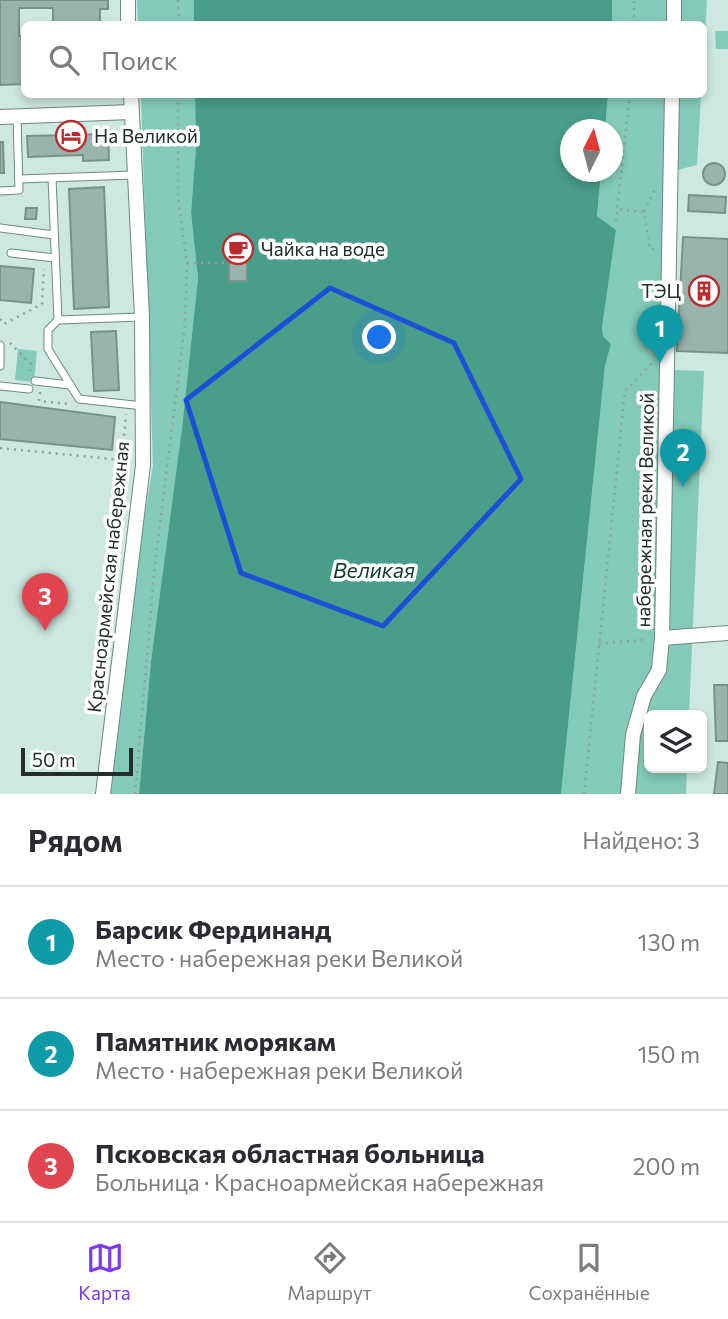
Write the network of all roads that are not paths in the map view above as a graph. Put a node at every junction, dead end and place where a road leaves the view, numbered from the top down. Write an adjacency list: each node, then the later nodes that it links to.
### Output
1 (128, 0): 3 (street)
2 (674, 0): 4 (street)
3 (128, 21)
4 (674, 21)
5 (131, 98): 7 (street, Красноармейская набережная)
6 (672, 98): 28 (street, набережная реки Великой)
7 (131, 112): 8 (street); 10 (street, Красноармейская набережная)
8 (17, 116): 9 (street); 12 (lane)
9 (0, 117)
10 (134, 175): 11 (lane); 18 (street, Красноармейская набережная)
11 (52, 178): 12 (lane); 15 (lane)
12 (19, 179): 13 (lane)
13 (0, 191)
14 (0, 228): 15 (lane)
15 (54, 235): 17 (lane)
16 (11, 254): 17 (lane)
17 (55, 258): 19 (lane)
18 (142, 317): 19 (lane); 26 (street, Красноармейская набережная)
19 (58, 320): 23 (lane)
20 (0, 345): 21 (lane)
21 (0, 366)
22 (35, 381): 23 (lane)
23 (70, 385): 26 (lane)
24 (0, 386): 25 (lane)
25 (29, 388)
26 (143, 406): 29 (street, Красноармейская набережная)
27 (728, 633): 28 (street)
28 (662, 638): 30 (street, набережная реки Великой)
29 (103, 794)
30 (628, 794)

